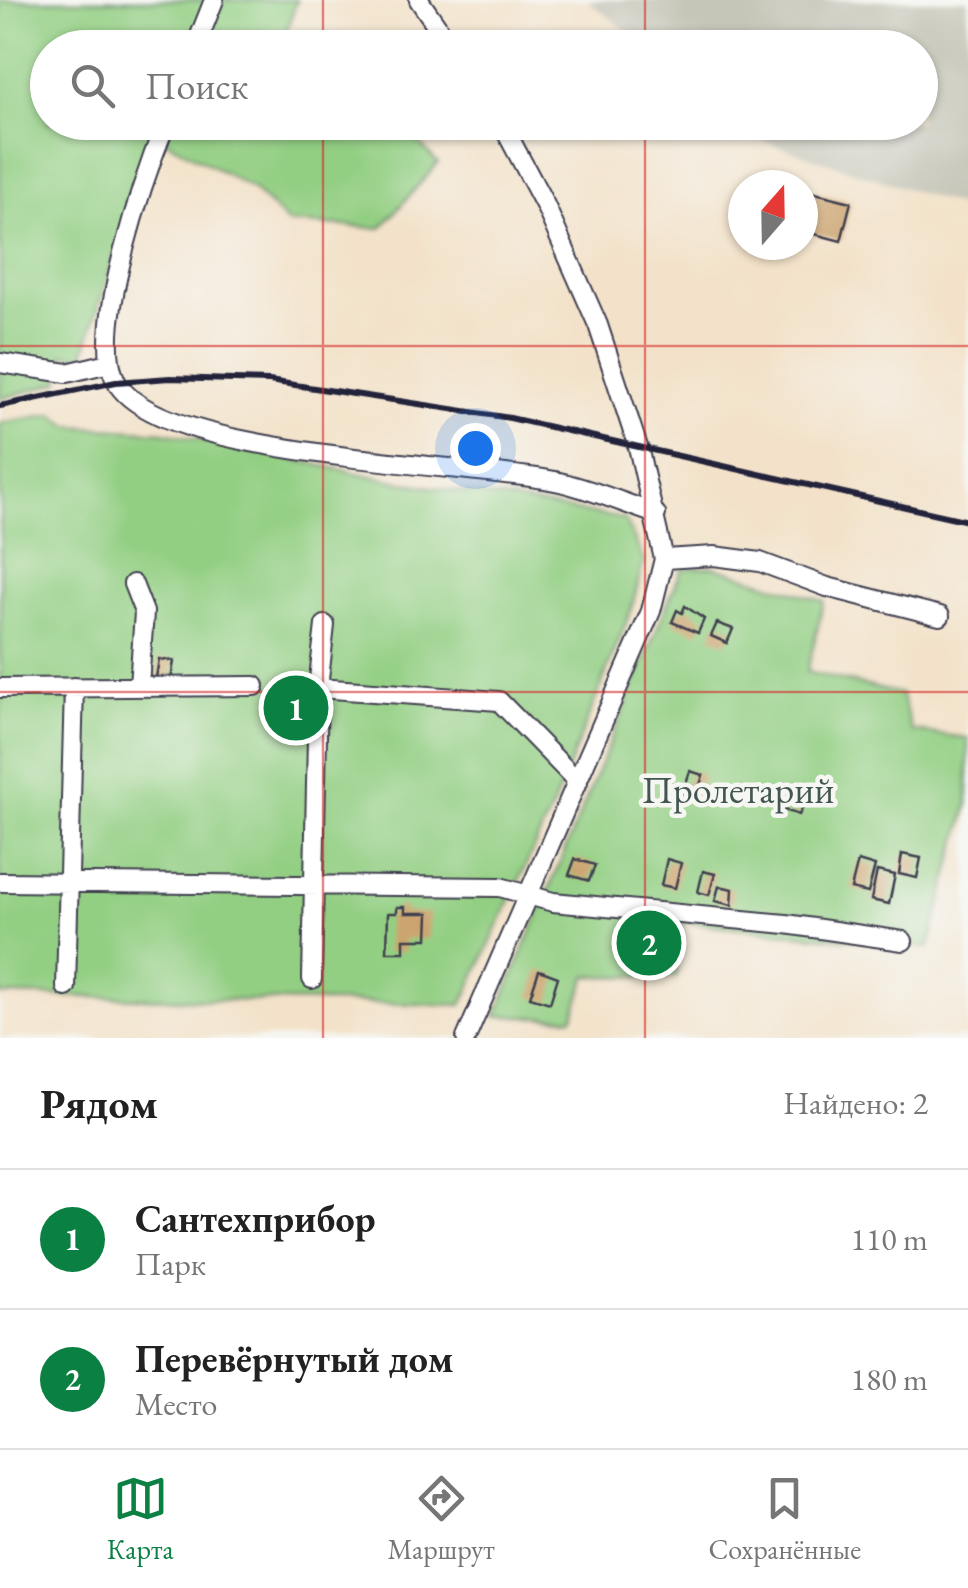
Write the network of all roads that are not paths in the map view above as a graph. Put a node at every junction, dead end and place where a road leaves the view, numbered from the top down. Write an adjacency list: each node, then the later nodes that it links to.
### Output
1 (214, 0): 3 (street)
2 (419, 0): 4 (street)
3 (202, 30)
4 (440, 30)
5 (159, 140): 7 (street)
6 (510, 140): 9 (street)
7 (109, 363): 8 (street); 9 (street)
8 (0, 364)
9 (656, 514): 10 (street)
10 (664, 558): 12 (street); 19 (street)
11 (133, 584): 14 (street)
12 (940, 616)
13 (325, 624): 18 (street)
14 (139, 686): 15 (street); 16 (street)
15 (255, 686)
16 (74, 687): 17 (street); 21 (street)
17 (0, 688)
18 (318, 688): 19 (street); 22 (street)
19 (578, 782): 23 (street)
20 (0, 882): 21 (street)
21 (69, 883): 22 (street); 26 (street)
22 (312, 886): 23 (street); 25 (street)
23 (530, 896): 24 (street); 27 (street)
24 (903, 941)
25 (312, 979)
26 (66, 988)
27 (466, 1038)

